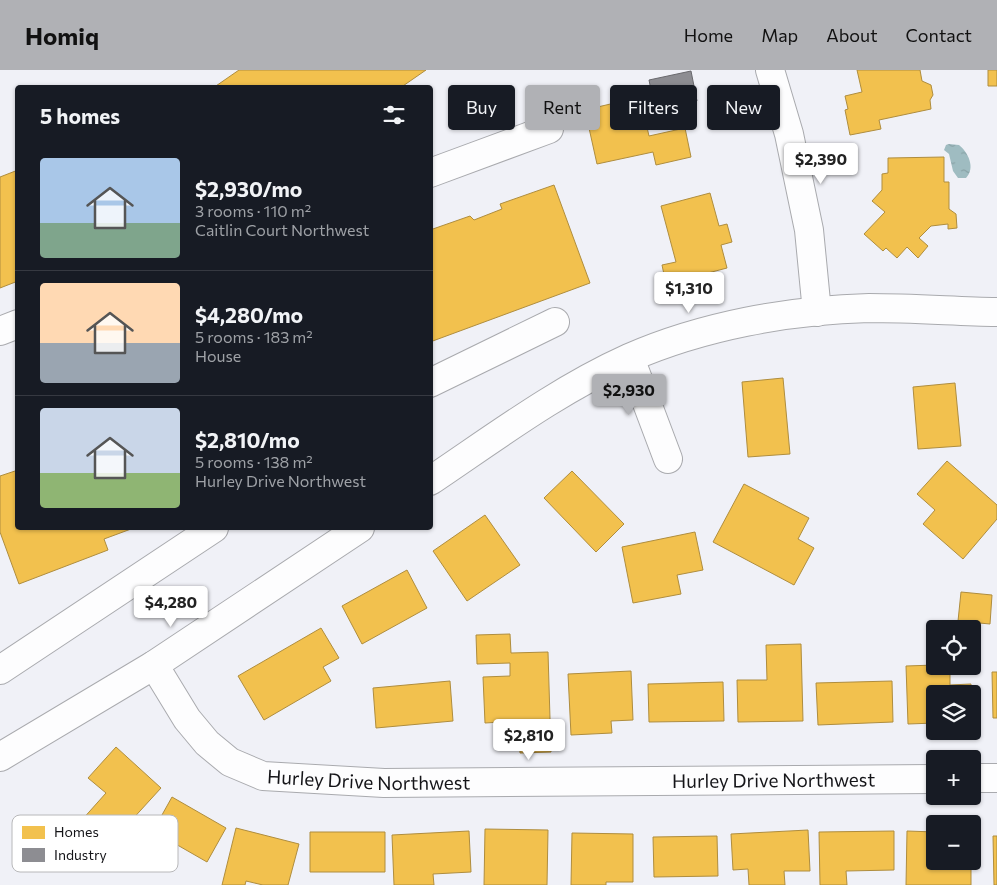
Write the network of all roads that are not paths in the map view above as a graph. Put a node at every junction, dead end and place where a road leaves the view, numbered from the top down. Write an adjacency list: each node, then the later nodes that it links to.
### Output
1 (770, 70): 4 (street)
2 (546, 130): 3 (street)
3 (433, 172)
4 (817, 312): 5 (street); 9 (street)
5 (997, 312)
6 (555, 322): 10 (street)
7 (15, 325): 8 (street)
8 (0, 331)
9 (630, 358): 11 (street); 12 (street)
10 (433, 382)
11 (668, 458)
12 (433, 479)
13 (211, 530): 16 (street)
14 (357, 530): 15 (street)
15 (154, 665): 17 (street); 20 (street, Hurley Drive Northwest)
16 (0, 670)
17 (0, 757)
18 (981, 778): 19 (street)
19 (997, 778)
20 (926, 779)

